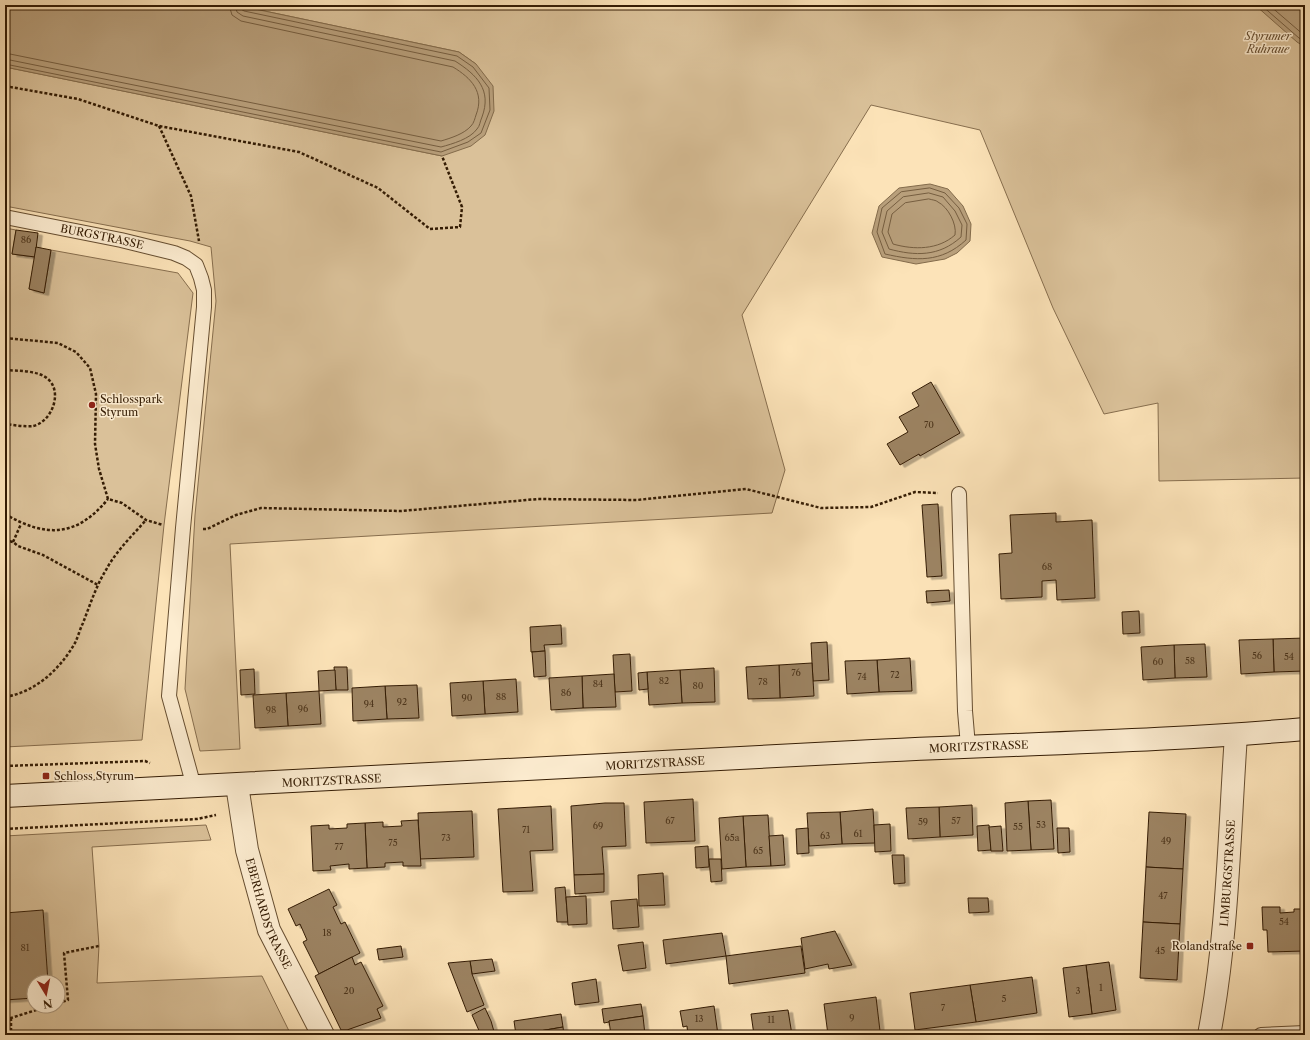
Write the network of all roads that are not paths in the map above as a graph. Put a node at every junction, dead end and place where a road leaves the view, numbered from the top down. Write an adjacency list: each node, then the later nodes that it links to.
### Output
1 (5, 217): 7 (lane, BURGSTRASSE)
2 (959, 494): 5 (lane)
3 (1305, 729): 4 (main road, MORITZSTRASSE)
4 (1236, 735): 5 (main road, MORITZSTRASSE); 11 (main road, LIMBURGSTRASSE)
5 (968, 746): 6 (main road, MORITZSTRASSE)
6 (237, 785): 7 (main road, MORITZSTRASSE); 10 (main road, EBERHARDSTRASSE)
7 (194, 787): 8 (main road, MORITZSTRASSE)
8 (5, 796)
9 (1305, 1033): 12 (lane)
10 (323, 1035)
11 (1209, 1035)
12 (1261, 1035)

